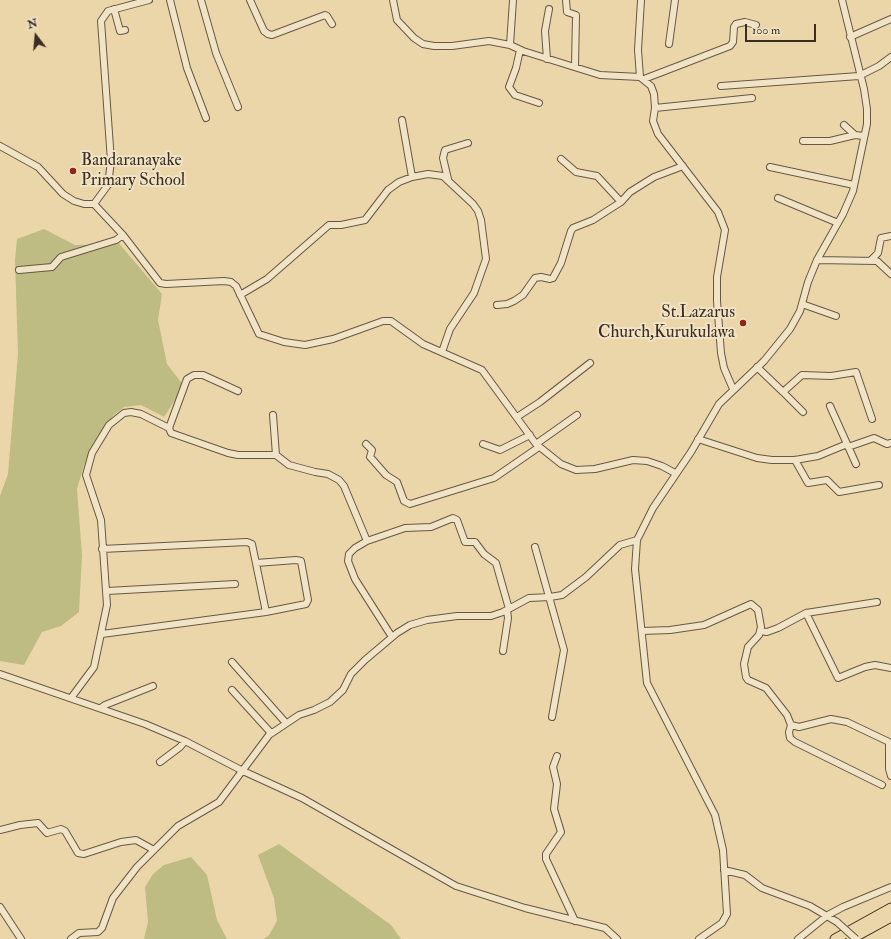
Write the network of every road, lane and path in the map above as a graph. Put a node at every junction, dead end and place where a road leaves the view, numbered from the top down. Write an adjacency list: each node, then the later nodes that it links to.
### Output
1 (149, 0): 11 (street)
2 (170, 0): 31 (street)
3 (201, 0): 29 (street)
4 (250, 0): 14 (street)
5 (393, 0): 19 (street)
6 (513, 0): 19 (street)
7 (566, 0): 23 (street)
8 (641, 0): 25 (street)
9 (675, 0): 18 (street)
10 (842, 0): 17 (street)
11 (114, 9): 16 (street); 47 (street)
12 (549, 9): 22 (street)
13 (891, 19): 17 (street)
14 (332, 24)
15 (756, 25): 25 (street)
16 (125, 30)
17 (850, 37): 24 (street)
18 (669, 44)
19 (510, 45): 20 (street)
20 (520, 50): 22 (street); 28 (street)
21 (891, 57): 24 (street)
22 (547, 59): 23 (street)
23 (575, 67): 25 (street)
24 (860, 76): 26 (street); 35 (street)
25 (642, 78): 30 (street)
26 (721, 86)
27 (752, 98): 30 (street)
28 (539, 103)
29 (238, 107)
30 (655, 108): 40 (street)
31 (206, 118)
32 (402, 120): 42 (street)
33 (844, 125): 34 (street)
34 (855, 136): 35 (street); 36 (street)
35 (864, 136): 44 (street)
36 (803, 141)
37 (468, 143): 43 (street)
38 (0, 148): 47 (street)
39 (561, 159): 46 (street)
40 (683, 166): 46 (street); 62 (street)
41 (770, 166): 44 (street)
42 (412, 177): 43 (street); 55 (street)
43 (448, 179): 59 (street)
44 (854, 185): 48 (street)
45 (778, 198): 48 (street)
46 (621, 202): 57 (street)
47 (94, 204): 49 (street)
48 (838, 223): 51 (street)
49 (123, 235): 53 (street); 55 (street)
50 (891, 236): 52 (street)
51 (817, 260): 52 (street); 56 (street)
52 (871, 260): 54 (street)
53 (19, 270)
54 (891, 274)
55 (240, 295): 59 (street)
56 (802, 304): 58 (street); 61 (street)
57 (496, 305)
58 (836, 316)
59 (442, 352): 69 (street)
60 (590, 363): 69 (street)
61 (757, 367): 62 (street); 64 (street)
62 (733, 389): 73 (street)
63 (238, 391): 71 (street)
64 (784, 392): 66 (street); 70 (street)
65 (830, 406): 78 (street)
66 (803, 412)
67 (577, 414): 77 (street)
68 (273, 415): 79 (street)
69 (517, 417): 72 (street)
70 (872, 419)
71 (169, 428): 79 (street); 87 (street)
72 (530, 435): 76 (street); 77 (street)
73 (698, 439): 80 (street); 82 (street)
74 (891, 443): 78 (street)
75 (366, 444): 77 (street)
76 (483, 444)
77 (538, 445): 82 (street)
78 (848, 445): 80 (street); 81 (street)
79 (276, 455): 85 (street)
80 (795, 460): 83 (street)
81 (856, 464)
82 (675, 473): 84 (street)
83 (879, 485)
84 (637, 540): 91 (street); 96 (street)
85 (367, 541): 93 (street); 99 (street)
86 (536, 547): 91 (street)
87 (102, 550): 88 (street); 90 (street)
88 (256, 563): 94 (street); 94 (street)
89 (235, 584): 90 (street)
90 (106, 591): 98 (street)
91 (550, 597): 93 (street); 108 (street)
92 (877, 602): 95 (street)
93 (508, 609): 99 (street); 100 (street)
94 (266, 612): 98 (street)
95 (806, 613): 97 (street); 102 (street)
96 (642, 631): 97 (street); 120 (street)
97 (760, 631): 110 (street)
98 (102, 634): 106 (street)
99 (392, 637): 109 (street)
100 (503, 651)
101 (232, 662): 109 (street)
102 (891, 668)
103 (0, 674): 106 (street)
104 (153, 686): 107 (street)
105 (232, 690): 111 (street)
106 (71, 698): 107 (street)
107 (101, 708): 112 (street)
108 (552, 717)
109 (286, 723): 111 (street)
110 (791, 725): 116 (street); 117 (street)
111 (272, 733): 115 (street)
112 (185, 741): 114 (street); 115 (street)
113 (557, 756): 126 (street)
114 (160, 762)
115 (243, 771): 119 (street); 126 (street)
116 (891, 776)
117 (882, 785)
118 (0, 830): 119 (street)
119 (154, 850): 128 (street)
120 (724, 870): 124 (street); 130 (street)
121 (891, 887): 124 (street)
122 (0, 907): 127 (street)
123 (891, 908): 132 (highway)
124 (828, 915): 131 (street); 134 (street, bridge)
125 (891, 918): 133 (highway)
126 (575, 921): 129 (street)
127 (21, 939)
128 (71, 939)
129 (616, 939)
130 (699, 939)
131 (798, 939)
132 (835, 939)
133 (851, 939)
134 (856, 939)

